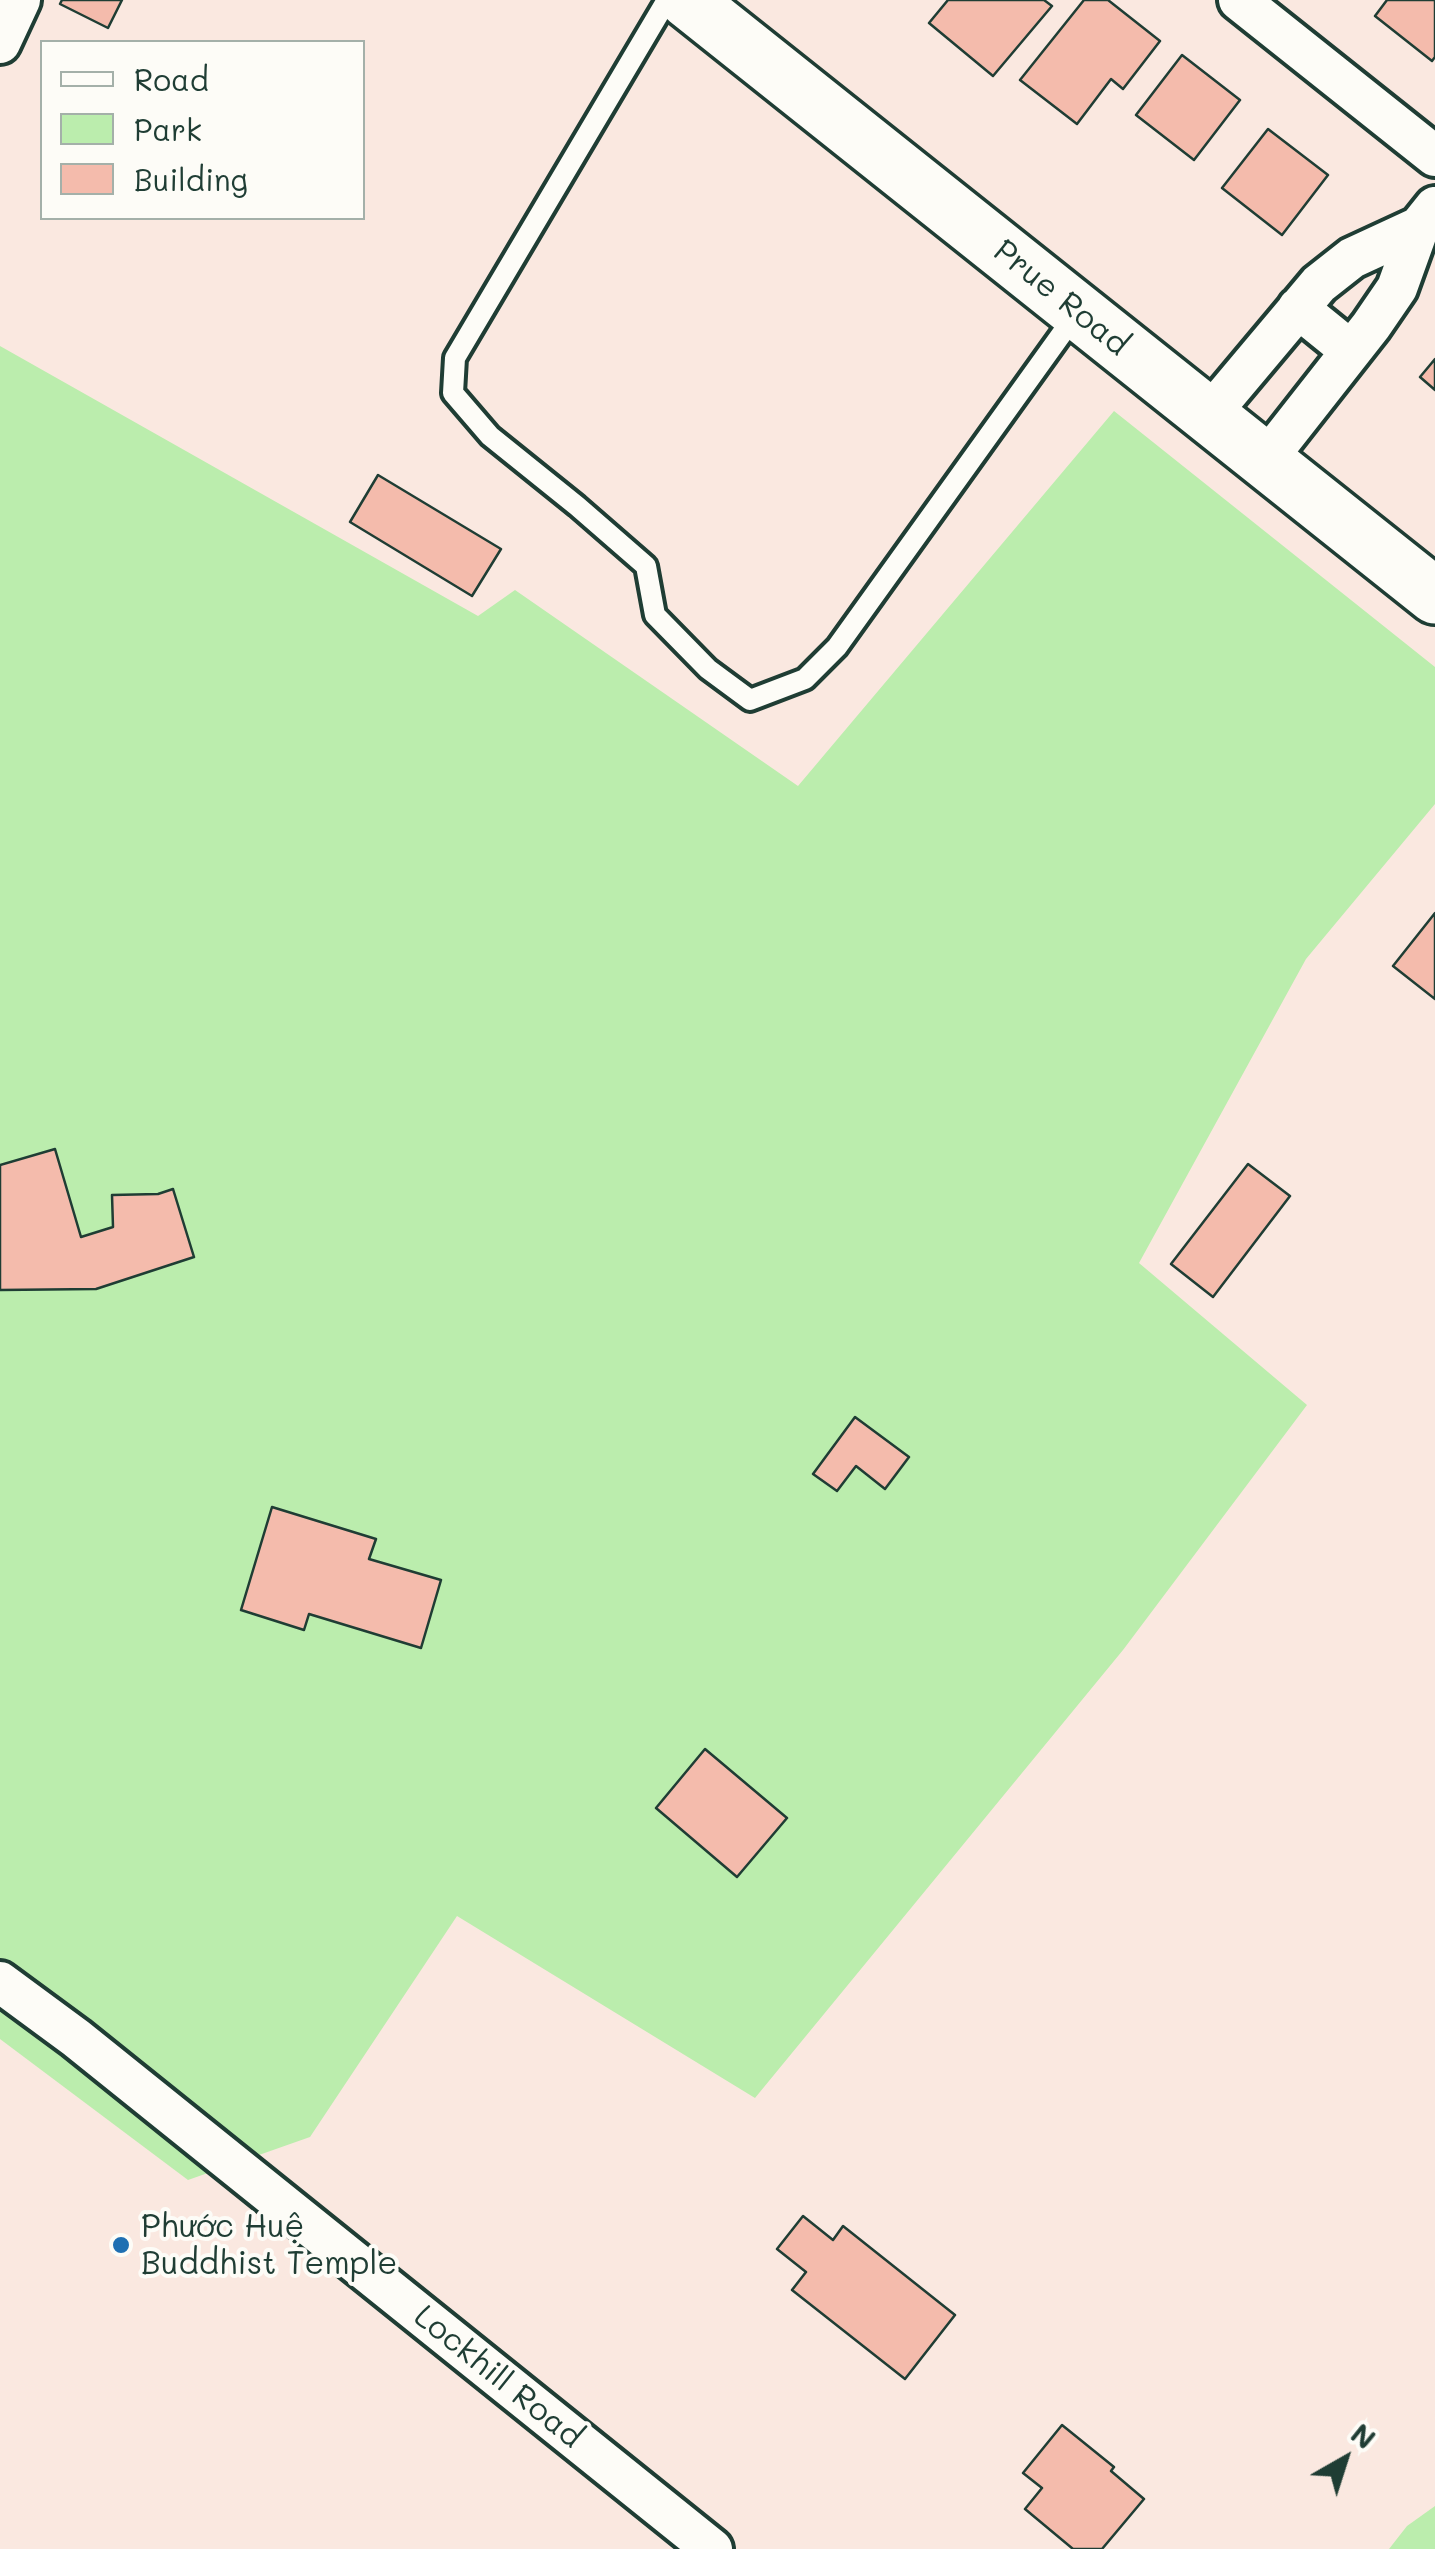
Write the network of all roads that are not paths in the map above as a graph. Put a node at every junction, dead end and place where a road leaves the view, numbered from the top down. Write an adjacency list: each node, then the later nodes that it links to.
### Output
1 (20, 0): 5 (street)
2 (666, 0): 9 (lane)
3 (687, 0): 9 (main road, Prue Road)
4 (1239, 0): 6 (street)
5 (0, 44)
6 (1435, 156)
7 (1427, 217): 8 (street); 10 (street)
8 (1298, 308): 10 (street); 11 (street)
9 (1078, 311): 11 (main road, Prue Road)
10 (1352, 351): 12 (street)
11 (1209, 415): 12 (main road, Prue Road)
12 (1266, 461): 13 (main road, Prue Road)
13 (1435, 596)
14 (0, 1982): 15 (street, Lockhill Road)
15 (712, 2549)

